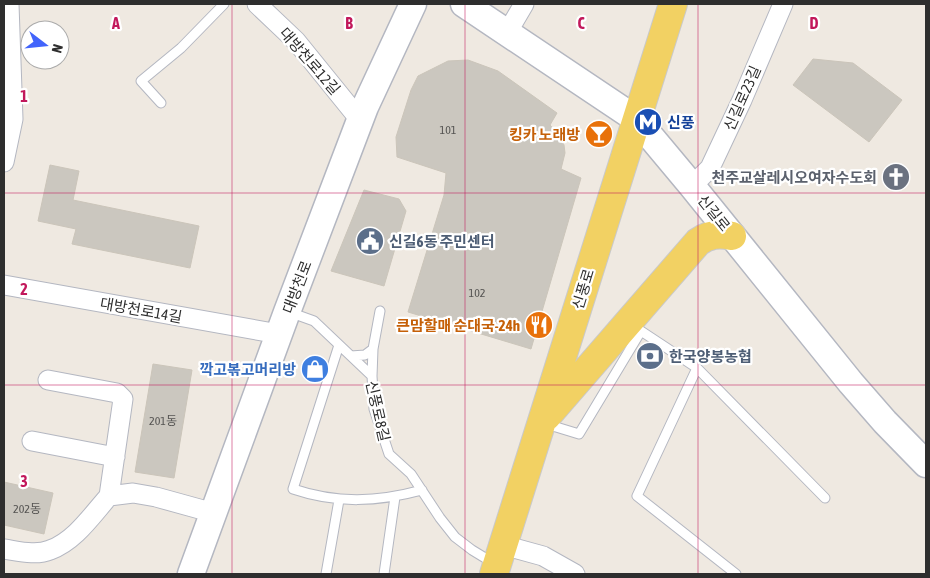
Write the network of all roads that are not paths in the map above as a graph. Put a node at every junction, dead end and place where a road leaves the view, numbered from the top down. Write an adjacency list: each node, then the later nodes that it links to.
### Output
1 (9, 4): 13 (street)
2 (224, 4): 10 (lane)
3 (257, 4): 12 (street, 대방천로12길)
4 (412, 4): 12 (main road, 대방천로)
5 (464, 4): 9 (main road, 신길로)
6 (524, 4): 9 (street)
7 (673, 4): 11 (main road, 신풍로)
8 (783, 4): 14 (street, 신길로23길)
9 (507, 32): 11 (main road, 신길로)
10 (161, 103)
11 (636, 118): 14 (main road, 신길로); 25 (main road, 신풍로)
12 (360, 120): 18 (main road, 대방천로)
13 (4, 162)
14 (692, 186): 15 (main road, 신길로)
15 (732, 236): 25 (main road); 28 (main road, 신길로)
16 (4, 285): 18 (street, 대방천로14길)
17 (380, 312): 20 (lane)
18 (283, 323): 19 (lane, 신풍로8길); 34 (main road, 대방천로)
19 (339, 345): 21 (lane, 신풍로8길); 33 (lane)
20 (373, 349): 21 (lane); 23 (lane)
21 (351, 356): 23 (lane, 신풍로8길)
22 (697, 368): 25 (lane); 32 (lane); 41 (lane)
23 (372, 376): 29 (lane, 신풍로8길)
24 (48, 380): 27 (street)
25 (542, 423): 36 (main road, 신풍로)
26 (32, 441): 27 (street)
27 (115, 457): 30 (street)
28 (926, 464)
29 (422, 490): 31 (lane); 36 (lane, 신풍로8길)
30 (109, 496): 34 (street); 35 (street)
31 (396, 497): 33 (lane); 39 (lane)
32 (825, 498)
33 (339, 500): 38 (lane)
34 (214, 513): 37 (main road, 대방천로)
35 (4, 549)
36 (498, 562): 40 (street)
37 (191, 574)
38 (326, 574)
39 (384, 574)
40 (575, 574)
41 (736, 574)

